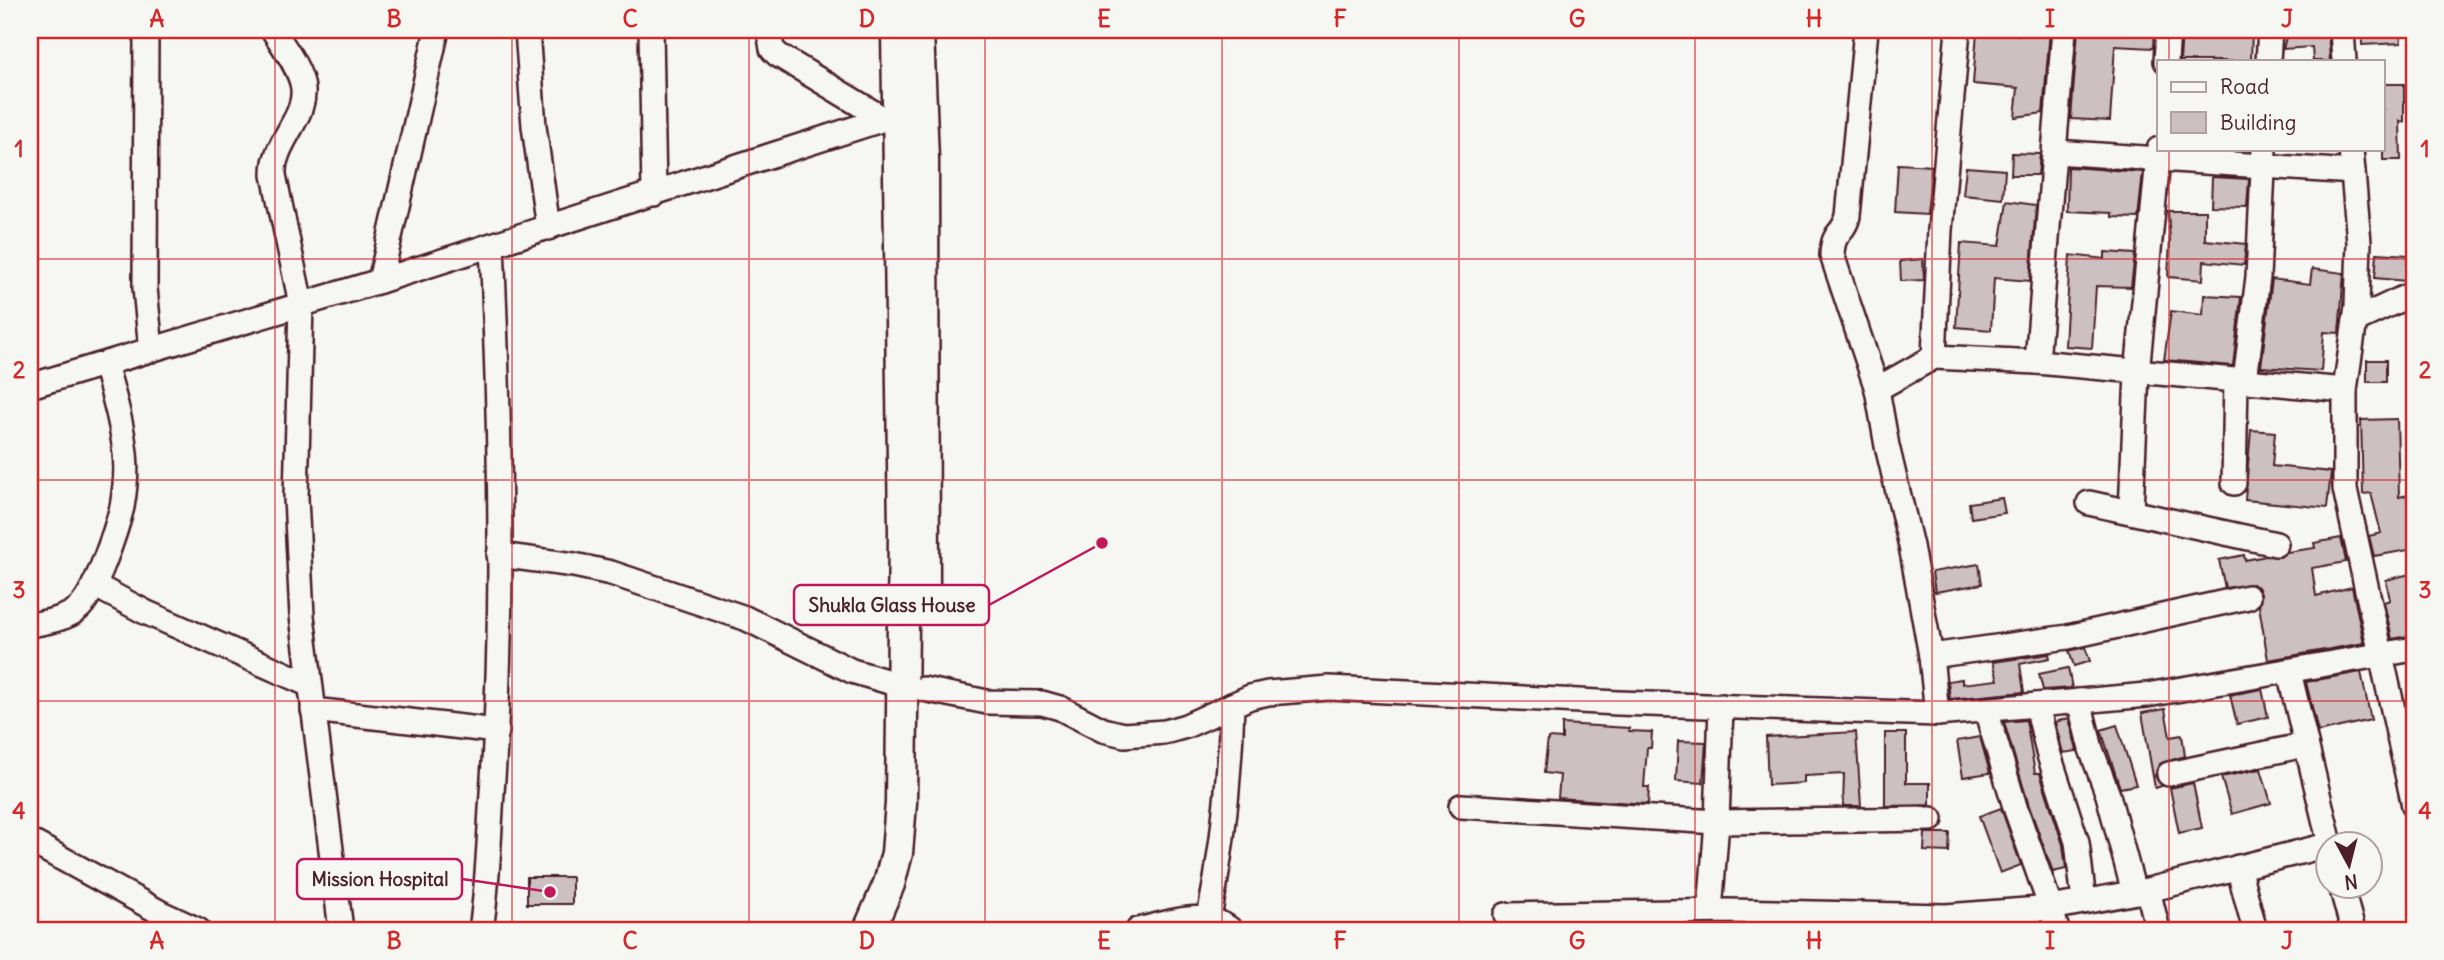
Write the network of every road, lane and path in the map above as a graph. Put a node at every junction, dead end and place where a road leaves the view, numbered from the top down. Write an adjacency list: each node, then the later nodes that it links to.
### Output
1 (146, 30): 31 (street)
2 (273, 30): 29 (street)
3 (437, 30): 27 (street)
4 (527, 30): 25 (street)
5 (651, 30): 24 (street)
6 (769, 30): 18 (street)
7 (897, 30): 18 (main road)
8 (918, 30): 18 (main road)
9 (1866, 30): 38 (street)
10 (1958, 30): 32 (street)
11 (2064, 30): 20 (street)
12 (2168, 30): 15 (street)
13 (2270, 30): 16 (street)
14 (2342, 30): 17 (street)
15 (2166, 60)
16 (2268, 60)
17 (2344, 60)
18 (902, 117): 24 (street); 53 (main road)
19 (2351, 150): 23 (street)
20 (2055, 152): 21 (street); 33 (street)
21 (2158, 153): 22 (street); 35 (street)
22 (2263, 158): 23 (street); 36 (street)
23 (2353, 172): 30 (street)
24 (654, 194): 25 (street)
25 (548, 228): 26 (street)
26 (492, 245): 27 (street); 44 (street)
27 (380, 281): 29 (street)
28 (2414, 293): 30 (street)
29 (301, 304): 31 (street); 52 (street)
30 (2356, 320): 39 (street)
31 (151, 350): 34 (street)
32 (1934, 357): 33 (street); 38 (street)
33 (2037, 362): 35 (street)
34 (105, 364): 37 (street); 45 (street)
35 (2137, 373): 36 (street); 42 (street)
36 (2241, 380): 39 (street); 40 (street)
37 (30, 386)
38 (1877, 389): 50 (street)
39 (2345, 390): 49 (street)
40 (2234, 484)
41 (2088, 503): 42 (street)
42 (2132, 511): 43 (street)
43 (2276, 544)
44 (499, 555): 53 (street); 61 (street)
45 (93, 586): 47 (street); 52 (street)
46 (2248, 597): 50 (street)
47 (30, 625)
48 (2414, 649): 49 (street)
49 (2382, 654): 51 (street); 65 (street)
50 (1931, 656): 60 (street)
51 (2288, 672): 54 (street); 62 (street)
52 (310, 685): 58 (street)
53 (913, 688): 55 (street); 83 (main road); 84 (main road)
54 (2079, 701): 56 (street); 72 (street)
55 (1232, 705): 57 (street); 78 (street)
56 (2037, 705): 59 (street); 74 (street)
57 (1721, 706): 60 (street); 67 (street)
58 (313, 710): 61 (street); 81 (street)
59 (1986, 710): 60 (street); 75 (street)
60 (1937, 714)
61 (497, 731): 82 (street)
62 (2305, 745): 63 (street); 68 (street)
63 (2169, 774)
64 (1461, 806): 67 (street)
65 (2414, 806)
66 (1931, 819): 67 (street)
67 (1717, 822): 77 (street)
68 (2325, 830)
69 (30, 841): 80 (street)
70 (2314, 849): 71 (street)
71 (2238, 867): 72 (street); 89 (street)
72 (2141, 891): 74 (street); 88 (street)
73 (2345, 900): 90 (street)
74 (2084, 901): 75 (street)
75 (2051, 908): 79 (street); 87 (street)
76 (1506, 915): 77 (street)
77 (1723, 917): 79 (street)
78 (1209, 918): 85 (street); 86 (street)
79 (1948, 923)
80 (198, 930)
81 (341, 930)
82 (481, 930)
83 (869, 930)
84 (891, 930)
85 (1138, 930)
86 (1231, 930)
87 (2057, 930)
88 (2158, 930)
89 (2255, 930)
90 (2353, 930)

